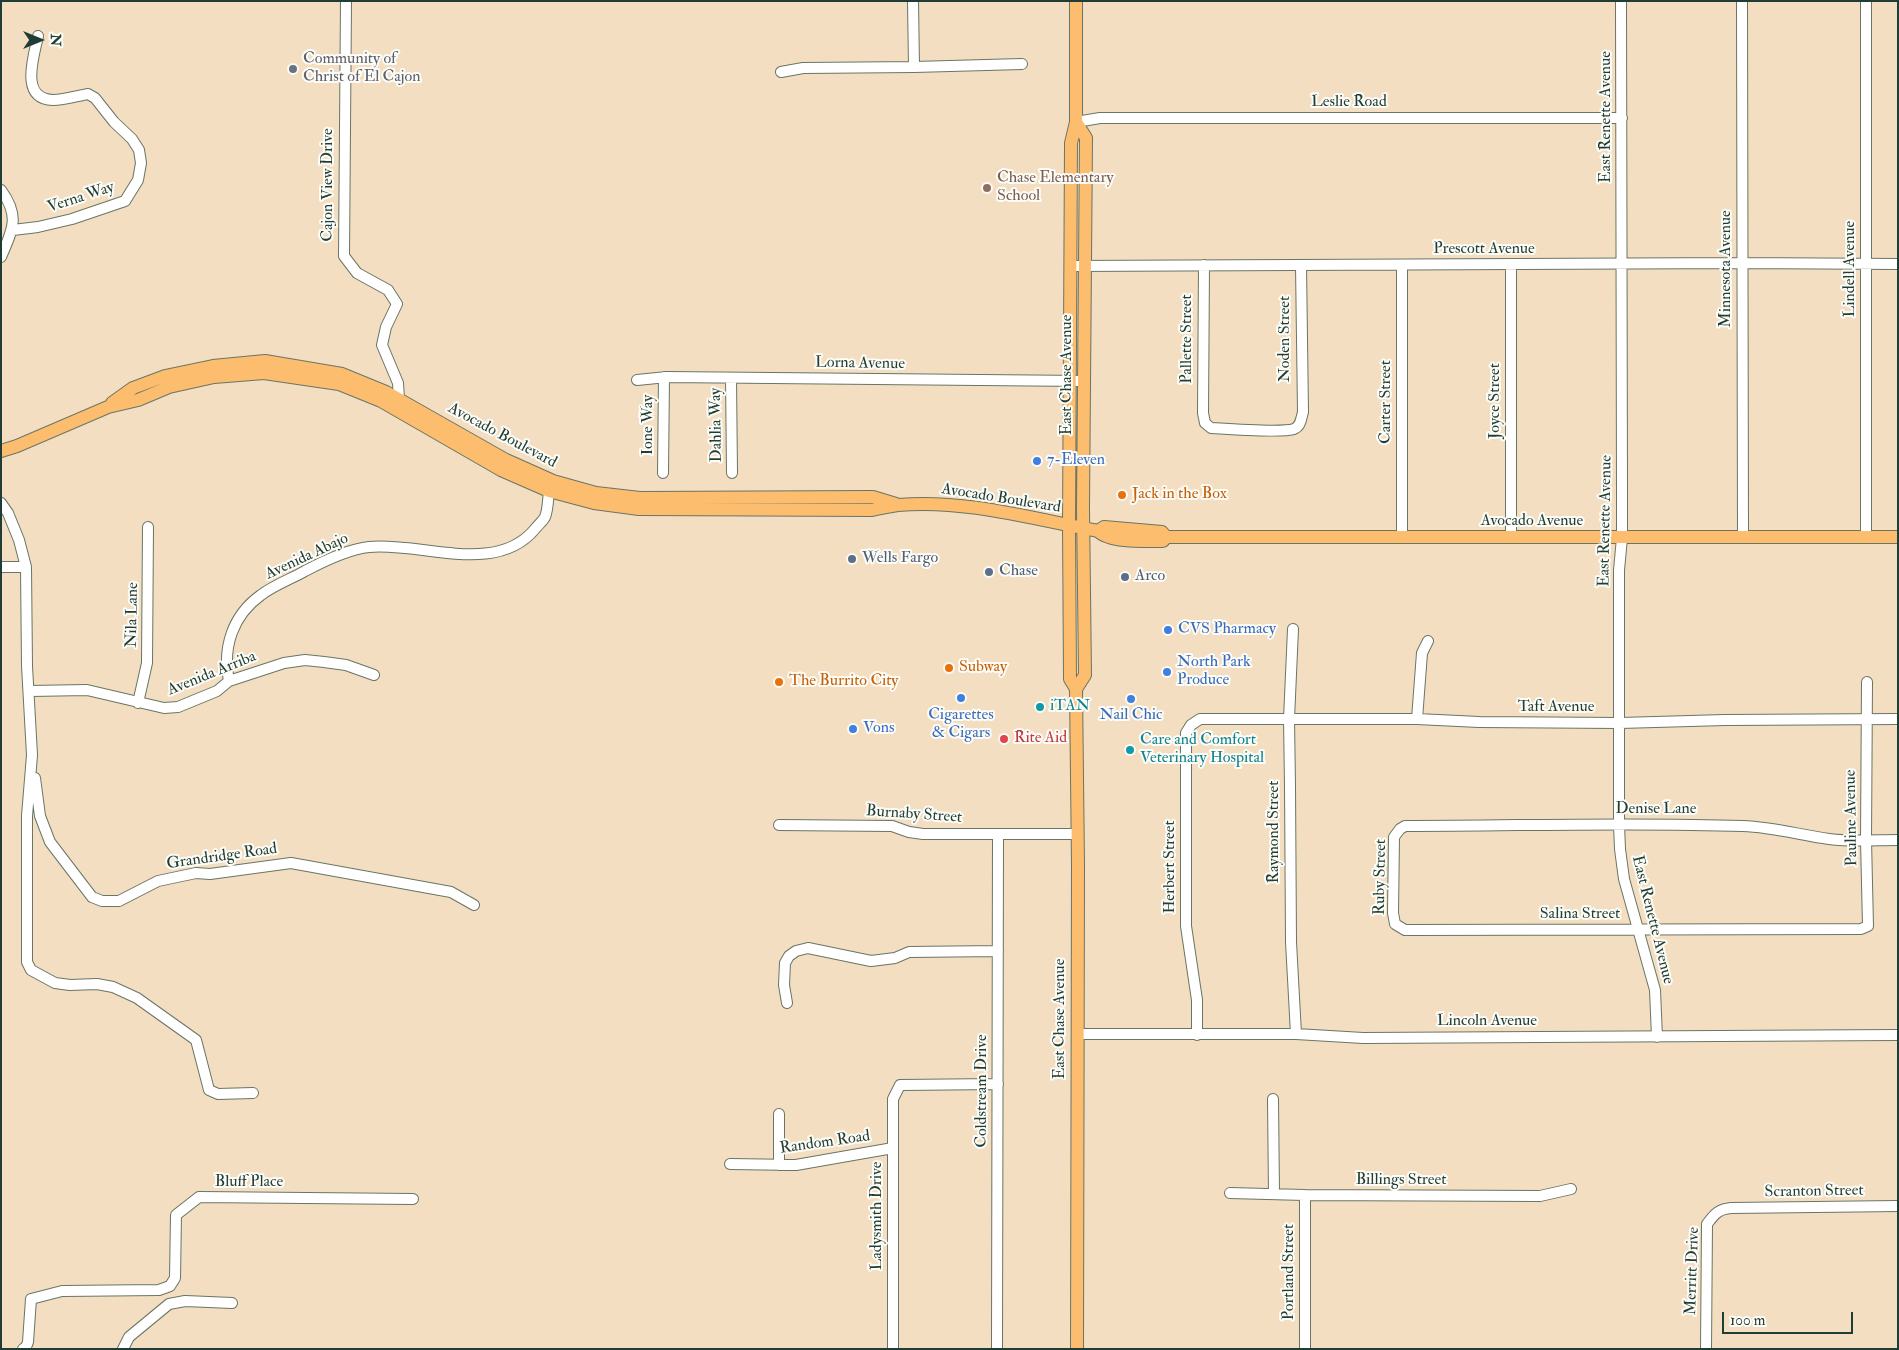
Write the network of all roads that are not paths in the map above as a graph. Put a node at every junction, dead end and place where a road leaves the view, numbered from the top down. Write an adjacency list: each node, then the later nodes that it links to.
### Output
1 (346, 1): 30 (street, Cajon View Drive)
2 (914, 1): 9 (street)
3 (1076, 1): 12 (main road, East Chase Avenue)
4 (1621, 1): 11 (street, East Renette Avenue)
5 (1742, 1): 16 (street, Minnesota Avenue)
6 (1866, 1): 18 (street, Lindell Avenue)
7 (38, 36): 14 (street, Verna Way)
8 (1022, 64): 9 (street)
9 (914, 66): 10 (street)
10 (781, 72)
11 (1622, 118): 12 (street, Leslie Road); 17 (street, East Renette Avenue)
12 (1076, 122): 24 (main road, East Chase Avenue); 25 (main road, East Chase Avenue)
13 (1, 190): 14 (street)
14 (13, 230): 15 (street)
15 (1, 257)
16 (1742, 263): 17 (street, Prescott Avenue); 18 (street, Prescott Avenue); 42 (street, Minnesota Avenue)
17 (1623, 264): 23 (street, Prescott Avenue); 47 (street, East Renette Avenue)
18 (1866, 264): 19 (street, Prescott Avenue); 43 (street, Lindell Avenue)
19 (1898, 264)
20 (1204, 265): 21 (street, Prescott Avenue); 25 (street, Prescott Avenue); 32 (street, Pallette Street)
21 (1301, 265): 22 (street, Prescott Avenue); 32 (street, Noden Street)
22 (1402, 265): 23 (street, Prescott Avenue); 45 (street, Carter Street)
23 (1510, 265): 46 (street, Joyce Street)
24 (1071, 266): 25 (street, Prescott Avenue); 29 (main road, East Chase Avenue)
25 (1084, 267): 29 (main road, East Chase Avenue)
26 (664, 377): 27 (street, Lorna Avenue); 28 (street, Lorna Avenue); 34 (street, Ione Way)
27 (731, 378): 29 (street, Lorna Avenue); 35 (street, Dahlia Way)
28 (637, 380)
29 (1077, 381): 39 (main road, East Chase Avenue); 41 (main road, East Chase Avenue)
30 (399, 398): 31 (main road, Avocado Boulevard); 38 (main road, Avocado Boulevard)
31 (108, 407): 33 (main road, Avocado Boulevard); 36 (main road, Avocado Boulevard)
32 (1303, 412)
33 (1, 451)
34 (663, 473)
35 (732, 473)
36 (549, 491): 38 (main road, Avocado Boulevard); 53 (street, Avenida Abajo)
37 (1, 503): 49 (street)
38 (898, 505): 39 (main road, Avocado Boulevard)
39 (1069, 526): 41 (main road, Avocado Avenue); 55 (main road, East Chase Avenue)
40 (148, 527): 57 (street, Nila Lane)
41 (1083, 529): 45 (main road, Avocado Avenue); 55 (main road, East Chase Avenue)
42 (1743, 537): 43 (main road, Avocado Avenue); 47 (main road, Avocado Avenue)
43 (1866, 537): 44 (main road, Avocado Avenue)
44 (1898, 537)
45 (1402, 538): 46 (main road, Avocado Avenue)
46 (1510, 538): 47 (main road, Avocado Avenue)
47 (1622, 538): 63 (street, East Renette Avenue)
48 (1, 567): 49 (street)
49 (26, 567): 56 (street)
50 (1293, 629): 61 (street, Raymond Street)
51 (1428, 641): 62 (street)
52 (374, 674): 53 (street, Avenida Arriba)
53 (229, 681): 57 (street, Avenida Arriba)
54 (1867, 682): 58 (street, Pauline Avenue)
55 (1076, 689): 69 (main road, East Chase Avenue)
56 (30, 691): 57 (street, Avenida Arriba); 64 (street)
57 (138, 703)
58 (1866, 719): 59 (street, Taft Avenue); 63 (street, Taft Avenue); 70 (street, Pauline Avenue)
59 (1898, 719)
60 (1214, 720): 61 (street, Taft Avenue); 80 (street, Herbert Street)
61 (1289, 720): 62 (street, Taft Avenue); 79 (street, Raymond Street)
62 (1417, 720): 63 (street, Taft Avenue)
63 (1620, 723): 66 (street, East Renette Avenue)
64 (31, 767): 72 (street, Grandridge Road); 84 (street)
65 (779, 825): 68 (street, Burnaby Street)
66 (1618, 825): 67 (street, Denise Lane); 70 (street, Denise Lane); 74 (street, East Renette Avenue)
67 (1413, 826): 73 (street, Ruby Street)
68 (998, 834): 69 (street, Burnaby Street); 76 (street, Coldstream Drive)
69 (1078, 834): 78 (main road, East Chase Avenue)
70 (1866, 840): 71 (street, Denise Lane); 75 (street, Pauline Avenue)
71 (1898, 840)
72 (474, 905)
73 (1410, 930): 74 (street, Salina Street)
74 (1639, 930): 75 (street, Salina Street); 82 (street, East Renette Avenue)
75 (1840, 930)
76 (998, 951): 77 (street); 83 (street, Coldstream Drive)
77 (787, 1003)
78 (1077, 1034): 80 (street, Lincoln Avenue); 102 (main road, East Chase Avenue)
79 (1296, 1034): 80 (street, Lincoln Avenue); 82 (street, Lincoln Avenue)
80 (1197, 1035)
81 (1898, 1035): 82 (street, Lincoln Avenue)
82 (1657, 1037)
83 (998, 1084): 87 (street, Ladysmith Drive); 101 (street, Coldstream Drive)
84 (253, 1093)
85 (1273, 1099): 92 (street)
86 (779, 1114): 89 (street)
87 (893, 1148): 89 (street, Random Road); 100 (street, Ladysmith Drive)
88 (730, 1164): 89 (street, Random Road)
89 (779, 1165)
90 (1572, 1189): 93 (street, Billings Street)
91 (1230, 1193): 92 (street, Billings Street)
92 (1274, 1194): 93 (street, Billings Street)
93 (1305, 1195): 103 (street, Portland Street)
94 (413, 1199): 98 (street, Bluff Place)
95 (1898, 1206): 96 (street, Scranton Street)
96 (1731, 1208): 104 (street, Merritt Drive)
97 (232, 1303): 99 (street)
98 (23, 1349)
99 (123, 1349)
100 (893, 1349)
101 (997, 1349)
102 (1077, 1349)
103 (1305, 1349)
104 (1706, 1349)

